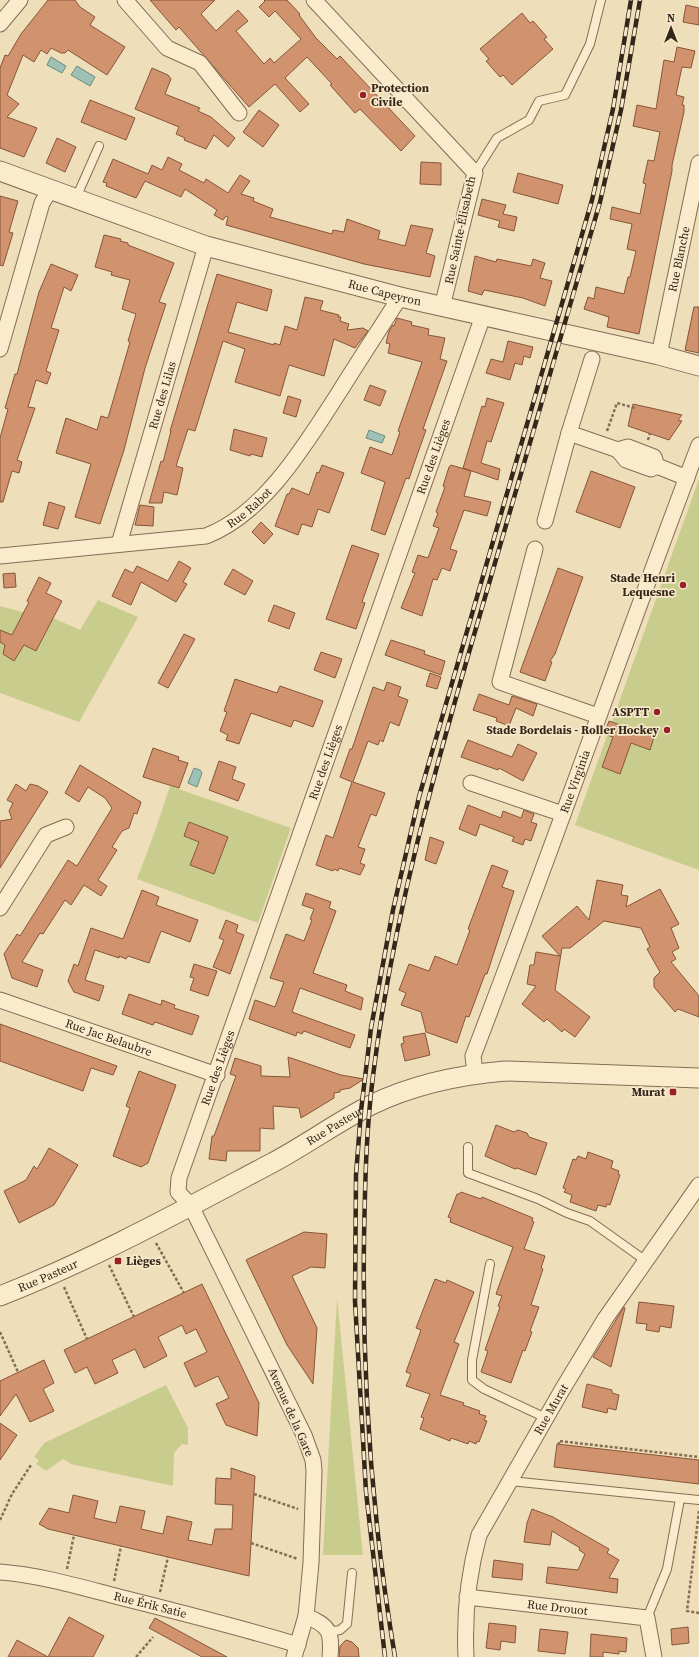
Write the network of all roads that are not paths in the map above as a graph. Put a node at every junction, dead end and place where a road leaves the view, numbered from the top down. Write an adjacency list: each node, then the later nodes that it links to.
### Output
1 (20, 0): 5 (street)
2 (125, 0): 6 (street)
3 (314, 0): 10 (street, Rue Sainte-Élisabeth)
4 (601, 0): 10 (lane)
5 (0, 24)
6 (240, 113)
7 (99, 146): 12 (lane)
8 (699, 163): 18 (street, Rue Blanche)
9 (0, 171): 11 (street, Rue Capeyron)
10 (475, 173): 15 (street, Rue Sainte-Élisabeth)
11 (50, 190): 12 (street, Rue Capeyron); 17 (street)
12 (75, 199): 13 (street, Rue Capeyron)
13 (206, 246): 14 (street, Rue Capeyron); 25 (street, Rue des Lilas)
14 (400, 297): 15 (street, Rue Capeyron); 25 (street, Rue Rabot)
15 (442, 307): 16 (street, Rue Capeyron)
16 (484, 316): 18 (street, Rue Capeyron); 35 (street, Rue des Lièges)
17 (0, 349)
18 (659, 355): 20 (street, Rue Capeyron)
19 (592, 359): 21 (street)
20 (699, 366)
21 (569, 433): 23 (street); 24 (street)
22 (699, 445): 23 (street, Rue Virginia)
23 (686, 478): 28 (street, Rue Virginia)
24 (545, 521)
25 (119, 544): 27 (street, Rue Rabot)
26 (535, 550): 28 (street)
27 (0, 556)
28 (598, 716): 30 (street, Rue Virginia)
29 (471, 783): 30 (street)
30 (563, 814): 34 (street, Rue Virginia)
31 (66, 827): 32 (street)
32 (0, 908)
33 (0, 1000): 35 (street, Rue Jac Belaubre)
34 (475, 1073): 36 (street, Rue Pasteur); 39 (street, Rue Pasteur)
35 (217, 1075): 39 (street, Rue des Lièges)
36 (699, 1078)
37 (468, 1147): 40 (lane)
38 (699, 1185): 40 (street, Rue Murat)
39 (191, 1206): 42 (street, Rue Pasteur); 50 (street, Avenue de la Gare)
40 (646, 1261): 43 (street, Rue Murat)
41 (490, 1264): 43 (lane)
42 (0, 1296)
43 (546, 1418): 44 (street, Rue Murat)
44 (510, 1481): 45 (lane); 49 (street, Rue Murat)
45 (680, 1499): 46 (lane); 51 (lane)
46 (699, 1500)
47 (0, 1572): 53 (street, Rue Érik Satie)
48 (352, 1573): 52 (lane)
49 (467, 1598): 51 (street, Rue Drouot); 55 (street, Rue Murat)
50 (306, 1616): 52 (street); 53 (street, Avenue de la Gare)
51 (648, 1618): 56 (street)
52 (329, 1632): 54 (street)
53 (296, 1651)
54 (330, 1657)
55 (466, 1657)
56 (654, 1657)

